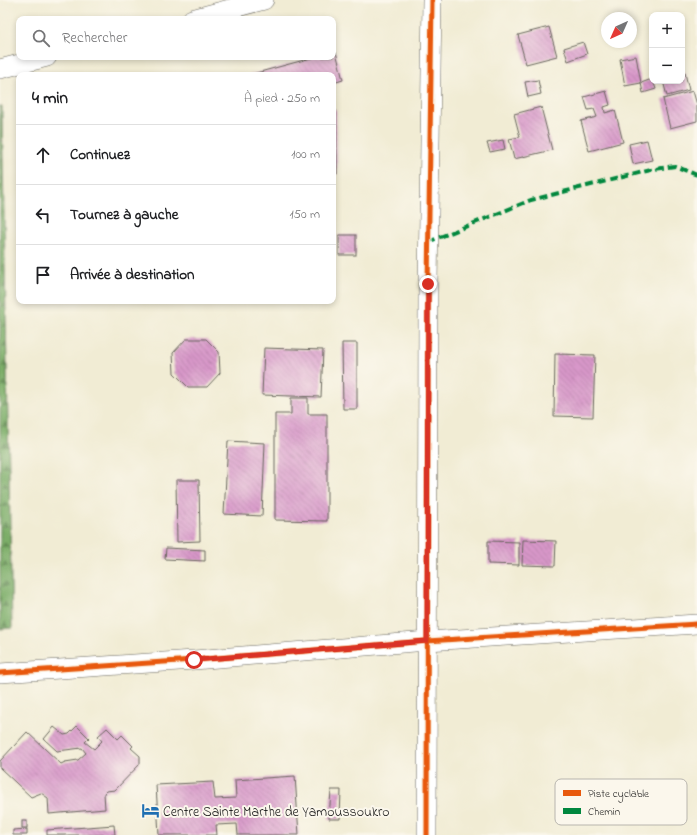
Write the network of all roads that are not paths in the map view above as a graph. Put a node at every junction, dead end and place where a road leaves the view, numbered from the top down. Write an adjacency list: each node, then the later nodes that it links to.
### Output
1 (264, 0): 3 (street)
2 (432, 0): 7 (street)
3 (203, 16)
4 (35, 60): 5 (street)
5 (0, 69)
6 (697, 624): 7 (street)
7 (427, 641): 8 (street); 9 (street)
8 (0, 673)
9 (427, 835)

